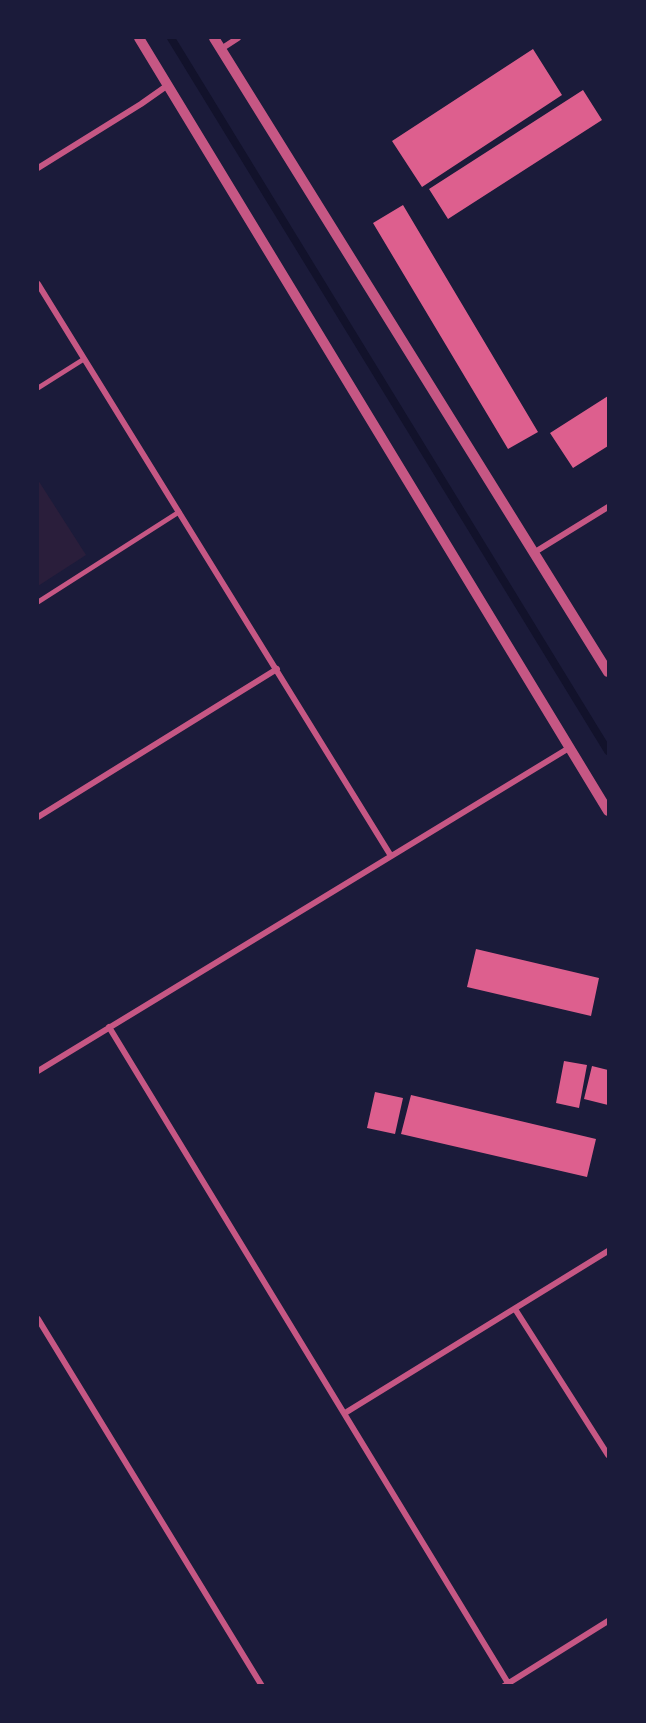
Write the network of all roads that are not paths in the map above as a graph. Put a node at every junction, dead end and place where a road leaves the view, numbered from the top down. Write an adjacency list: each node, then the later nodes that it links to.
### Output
1 (140, 38): 5 (street)
2 (214, 38): 4 (street)
3 (238, 38): 4 (street)
4 (221, 49): 12 (street)
5 (168, 85): 6 (street); 16 (street)
6 (38, 168)
7 (38, 284): 8 (street)
8 (84, 359): 9 (street); 11 (street)
9 (38, 388)
10 (609, 507): 12 (street)
11 (179, 512): 13 (street); 14 (street)
12 (535, 552): 15 (street)
13 (38, 602)
14 (277, 669): 18 (street); 19 (street)
15 (609, 672)
16 (569, 748): 17 (street); 19 (street)
17 (609, 811)
18 (38, 817)
19 (391, 856): 20 (street)
20 (109, 1027): 21 (street); 25 (street)
21 (38, 1071)
22 (609, 1251): 23 (street)
23 (515, 1309): 25 (street); 26 (street)
24 (38, 1319): 29 (street)
25 (345, 1413): 28 (street)
26 (609, 1455)
27 (609, 1621): 28 (street)
28 (506, 1684)
29 (262, 1686)

